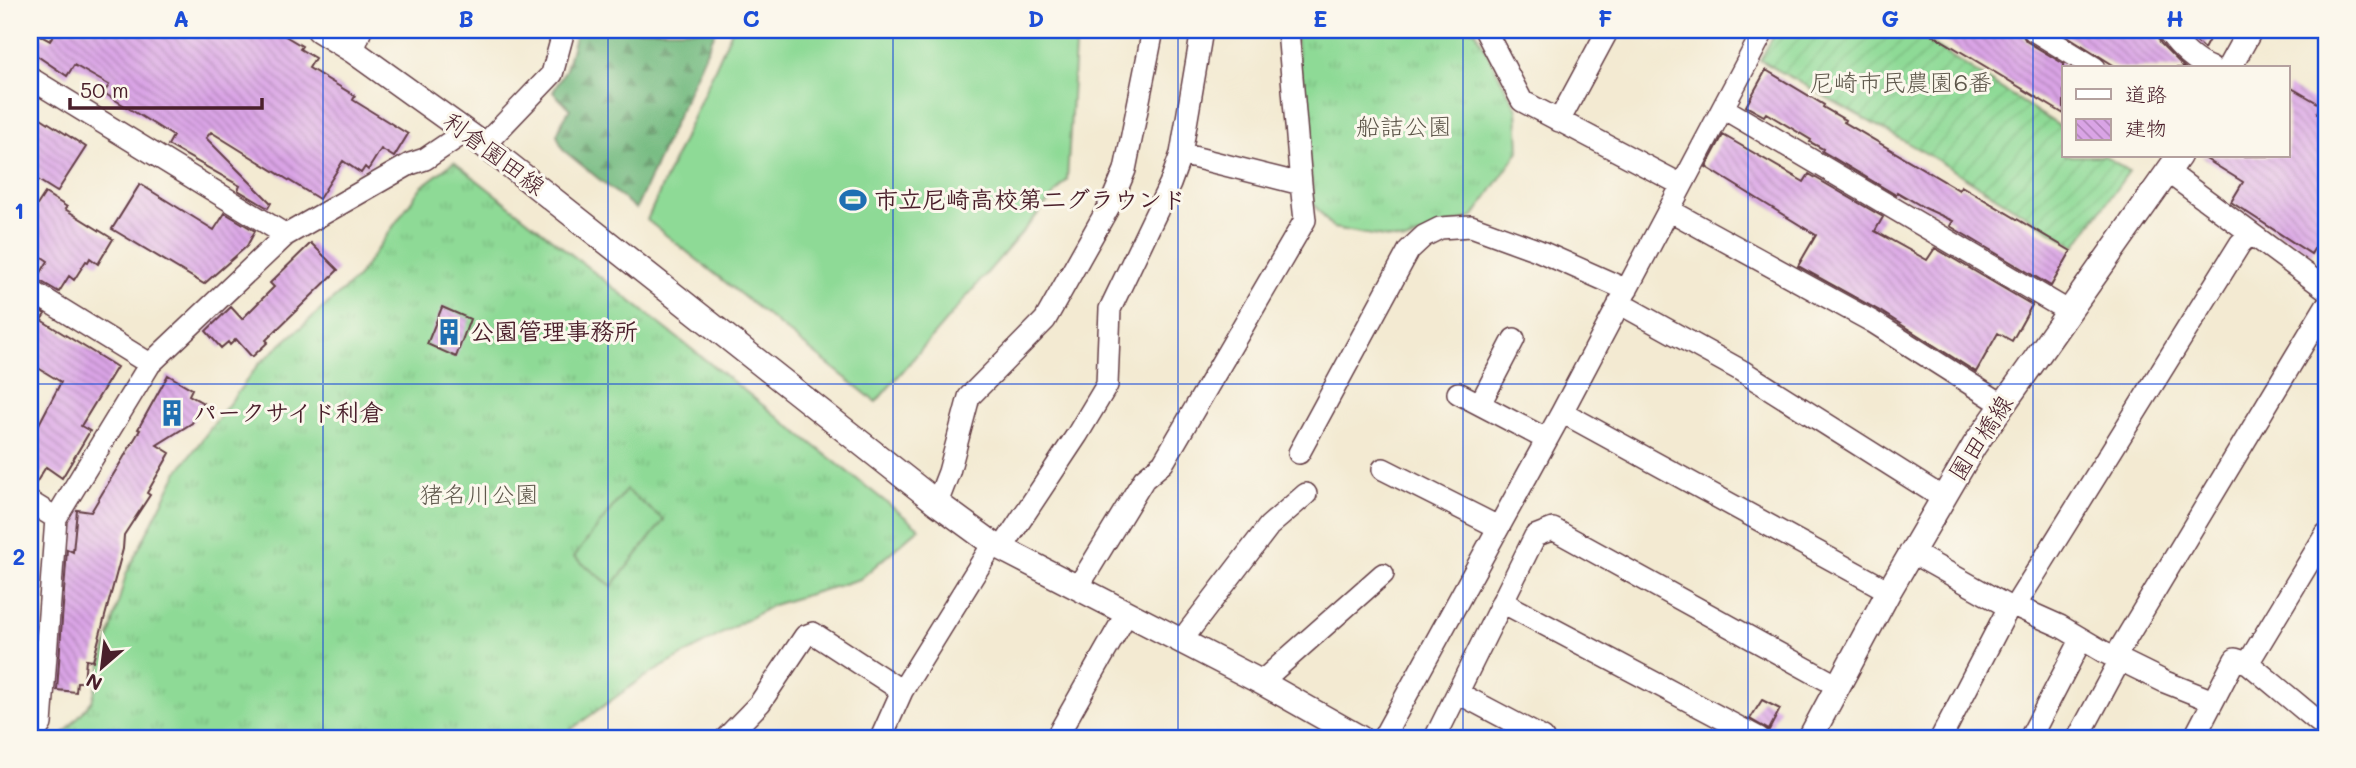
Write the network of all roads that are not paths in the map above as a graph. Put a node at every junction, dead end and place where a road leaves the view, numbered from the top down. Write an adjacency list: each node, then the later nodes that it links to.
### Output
1 (319, 30): 12 (street, 利倉園田線)
2 (564, 30): 19 (street)
3 (1153, 30): 44 (street)
4 (1202, 30): 20 (street)
5 (1289, 30): 22 (street)
6 (1485, 30): 18 (street)
7 (1608, 30): 18 (street)
8 (1764, 30): 17 (street)
9 (2033, 30): 13 (street)
10 (2167, 30): 14 (street)
11 (2250, 30): 15 (street)
12 (357, 40): 19 (street, 利倉園田線)
13 (2092, 66)
14 (2206, 66)
15 (2230, 66)
16 (30, 78): 26 (street)
17 (1723, 108): 23 (street); 31 (street)
18 (1559, 121): 23 (street)
19 (475, 138): 26 (street); 44 (street, 利倉園田線)
20 (1181, 154): 22 (street); 48 (street)
21 (2174, 164): 25 (street); 31 (street, 園田橋線)
22 (1301, 184): 51 (street)
23 (1682, 186): 24 (street)
24 (1668, 210): 29 (street); 36 (street)
25 (2250, 234): 27 (street); 54 (street)
26 (286, 235): 33 (street)
27 (2324, 281)
28 (30, 290): 33 (street)
29 (1623, 296): 37 (street); 39 (street); 42 (street)
30 (2326, 306): 58 (street)
31 (2068, 311): 36 (street, 園田橋線)
32 (1514, 339): 35 (street)
33 (150, 364): 45 (street)
34 (1458, 393): 35 (street)
35 (1480, 404): 38 (street)
36 (2002, 404): 42 (street, 園田橋線)
37 (1562, 412): 38 (street); 52 (street)
38 (1546, 439): 46 (street)
39 (1299, 453)
40 (1383, 469): 46 (street)
41 (1306, 494): 57 (street)
42 (1943, 498): 49 (street, 園田橋線)
43 (30, 502): 45 (street)
44 (937, 503): 48 (street, 利倉園田線)
45 (56, 518): 65 (street)
46 (1498, 527): 71 (street)
47 (2326, 534): 59 (street)
48 (997, 546): 51 (street, 利倉園田線); 62 (street)
49 (1911, 552): 52 (street, 園田橋線); 54 (street)
50 (1383, 574): 60 (street)
51 (1078, 587): 55 (street, 利倉園田線)
52 (1889, 591): 61 (street, 園田橋線)
53 (1502, 602): 61 (street); 63 (street); 74 (street)
54 (2012, 606): 56 (street); 76 (street)
55 (1127, 613): 57 (street, 利倉園田線); 69 (street)
56 (2081, 640): 58 (street); 77 (street)
57 (1181, 641): 60 (street, 利倉園田線)
58 (2118, 658): 64 (street); 78 (street)
59 (2248, 663): 64 (street); 66 (street)
60 (1261, 682): 70 (street, 利倉園田線)
61 (1836, 685): 75 (street, 園田橋線)
62 (902, 691): 67 (street); 68 (street)
63 (1458, 693): 72 (street); 73 (street)
64 (2213, 701): 79 (street)
65 (34, 726)
66 (2326, 728)
67 (726, 738)
68 (881, 738)
69 (1056, 738)
70 (1360, 738)
71 (1383, 738)
72 (1435, 738)
73 (1543, 738)
74 (1759, 738)
75 (1810, 738)
76 (1941, 738)
77 (2031, 738)
78 (2078, 738)
79 (2194, 738)

